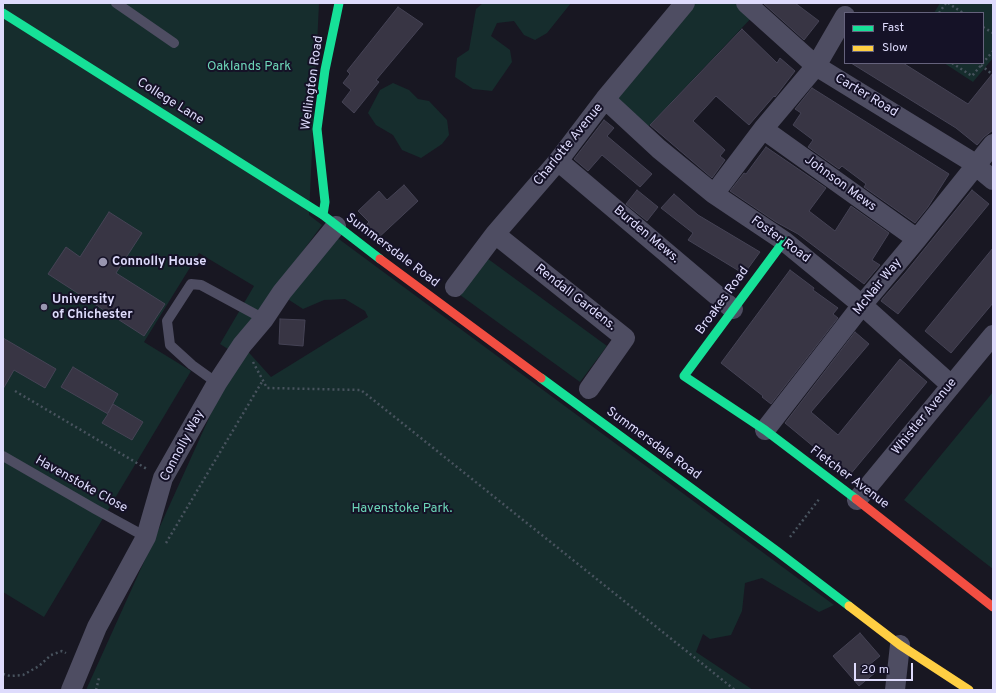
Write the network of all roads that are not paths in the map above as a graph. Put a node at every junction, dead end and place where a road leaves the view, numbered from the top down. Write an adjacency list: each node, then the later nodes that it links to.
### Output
1 (116, 3): 9 (lane)
2 (339, 3): 18 (street, Wellington Road)
3 (685, 3): 11 (street, Charlotte Avenue)
4 (746, 3): 10 (street, Carter Road)
5 (853, 3): 6 (street)
6 (848, 12)
7 (3, 13): 18 (street, College Lane)
8 (844, 18): 10 (street)
9 (174, 43)
10 (816, 66): 12 (street); 15 (street, Carter Road)
11 (605, 100): 14 (street, Charlotte Avenue); 17 (street, Foster Road)
12 (763, 129): 17 (street); 20 (street, Johnson Mews)
13 (993, 144): 15 (street, McNair Way)
14 (558, 161): 19 (street, Charlotte Avenue); 24 (street, Burden Mews.)
15 (976, 166): 16 (street, Carter Road); 20 (street, McNair Way)
16 (993, 180)
17 (714, 194): 21 (street, Foster Road)
18 (330, 220): 25 (street, Connolly Way); 36 (street, Summersdale Road)
19 (495, 234): 22 (street, Charlotte Avenue); 30 (street, Rendall Gardens.)
20 (917, 239): 23 (street, McNair Way)
21 (784, 241): 23 (street, Foster Road); 24 (street, Broakes Road)
22 (454, 287)
23 (862, 305): 29 (street, Foster Road); 31 (street, McNair Way)
24 (733, 308): 27 (street, Broakes Road)
25 (264, 319): 28 (street, Connolly Way); 28 (lane)
26 (993, 335): 29 (street, Whistler Avenue)
27 (684, 376): 31 (street, Fletcher Avenue)
28 (217, 383): 34 (street, Connolly Way)
29 (951, 385): 33 (street, Whistler Avenue)
30 (589, 390)
31 (766, 430): 33 (street, Fletcher Avenue)
32 (3, 456): 34 (lane, Havenstoke Close)
33 (857, 500): 35 (street, Fletcher Avenue)
34 (146, 537): 37 (street, Connolly Way)
35 (993, 607)
36 (900, 645): 38 (street); 39 (street, Summersdale Road)
37 (71, 690)
38 (895, 690)
39 (969, 690)

